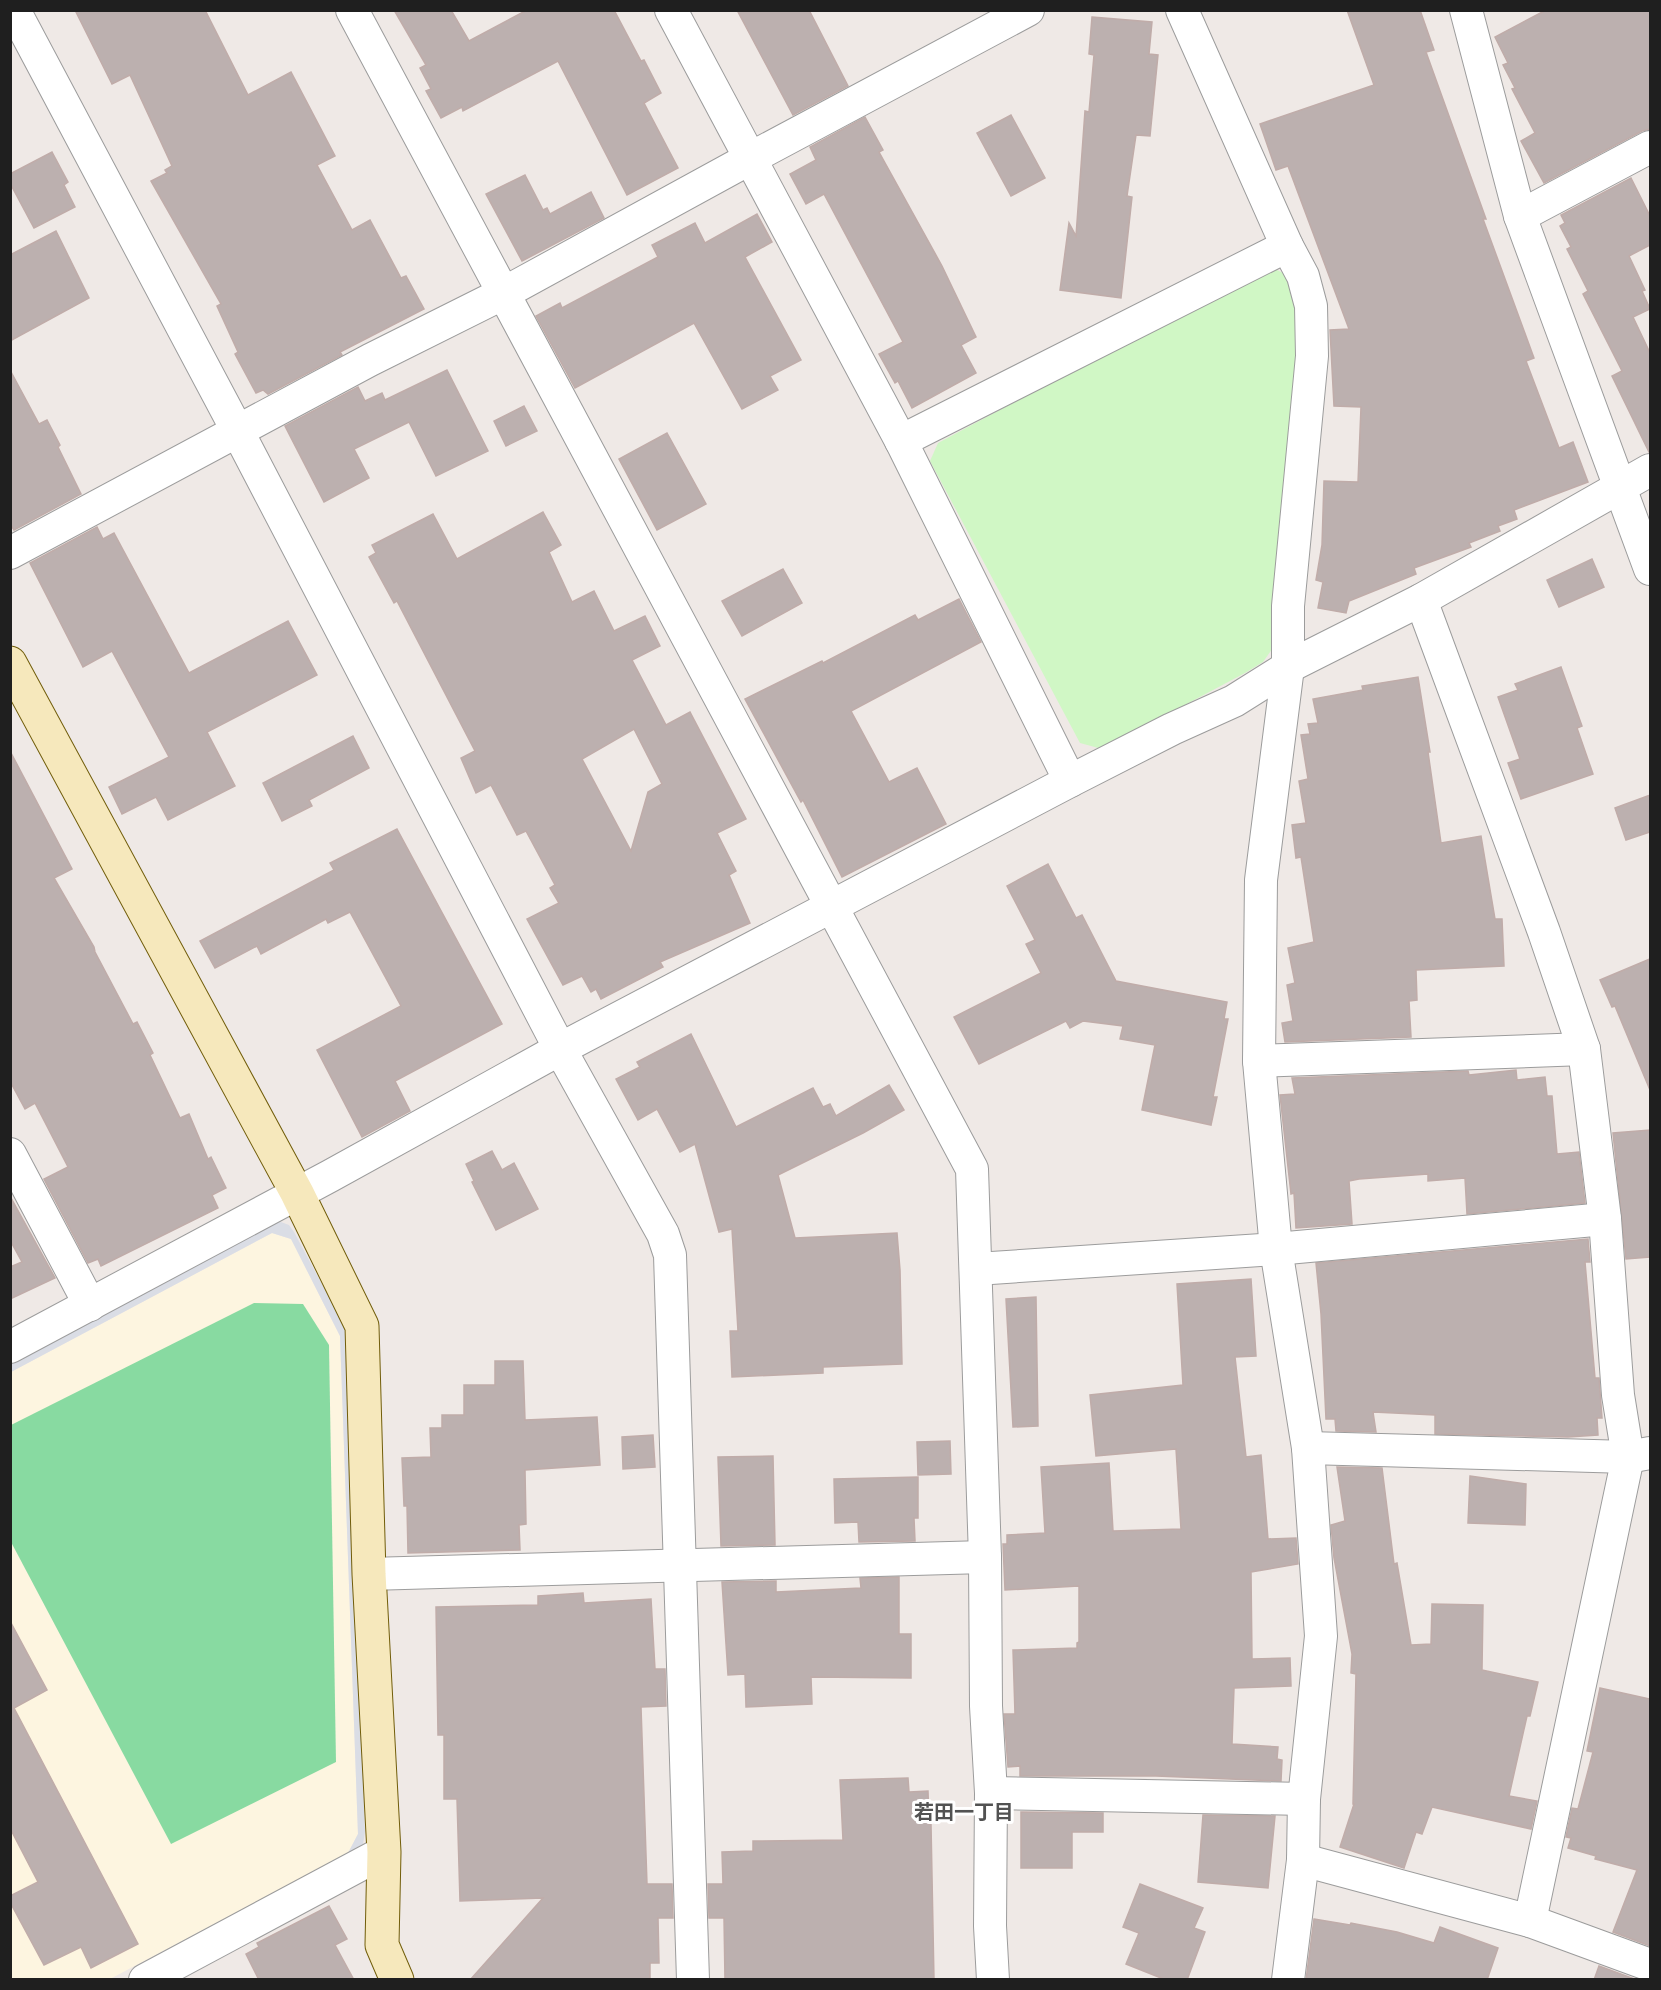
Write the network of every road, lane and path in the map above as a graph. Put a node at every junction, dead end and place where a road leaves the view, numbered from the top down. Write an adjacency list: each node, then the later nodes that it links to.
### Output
1 (15, 10): 12 (street)
2 (352, 10): 11 (street)
3 (671, 10): 8 (street)
4 (1182, 10): 10 (street)
5 (1466, 10): 9 (street)
6 (1012, 14): 8 (street)
7 (1650, 147): 9 (street)
8 (749, 159): 11 (street); 13 (street)
9 (1520, 216): 15 (street)
10 (1287, 246): 13 (street); 20 (street)
11 (504, 293): 12 (street); 22 (street)
12 (237, 430): 16 (street); 23 (street)
13 (901, 441): 21 (street)
14 (1650, 470): 15 (street)
15 (1621, 486): 17 (street); 18 (street)
16 (10, 553)
17 (1650, 568)
18 (1421, 600): 20 (street); 24 (street)
19 (10, 663): 27 (street)
20 (1288, 667): 21 (street); 25 (street)
21 (1070, 781): 22 (street)
22 (830, 906): 23 (street); 30 (street)
23 (560, 1048): 27 (street); 36 (street)
24 (1584, 1049): 25 (street); 28 (street)
25 (1259, 1061): 29 (street)
26 (10, 1154): 31 (street)
27 (297, 1193): 31 (street); 37 (street)
28 (1605, 1219): 29 (street); 34 (street)
29 (1276, 1249): 30 (street); 33 (street)
30 (976, 1269): 35 (street)
31 (90, 1305): 32 (street)
32 (10, 1347)
33 (1308, 1448): 34 (street); 39 (street)
34 (1639, 1455): 42 (street)
35 (985, 1557): 36 (street); 38 (street)
36 (678, 1565): 37 (street); 46 (street)
37 (369, 1574): 40 (street)
38 (991, 1793): 39 (street); 47 (street)
39 (1304, 1799): 41 (street)
40 (384, 1852): 44 (street); 45 (street)
41 (1303, 1860): 42 (street); 48 (street)
42 (1530, 1921): 43 (street)
43 (1650, 1965)
44 (145, 1980)
45 (397, 1980)
46 (693, 1980)
47 (993, 1980)
48 (1288, 1980)

